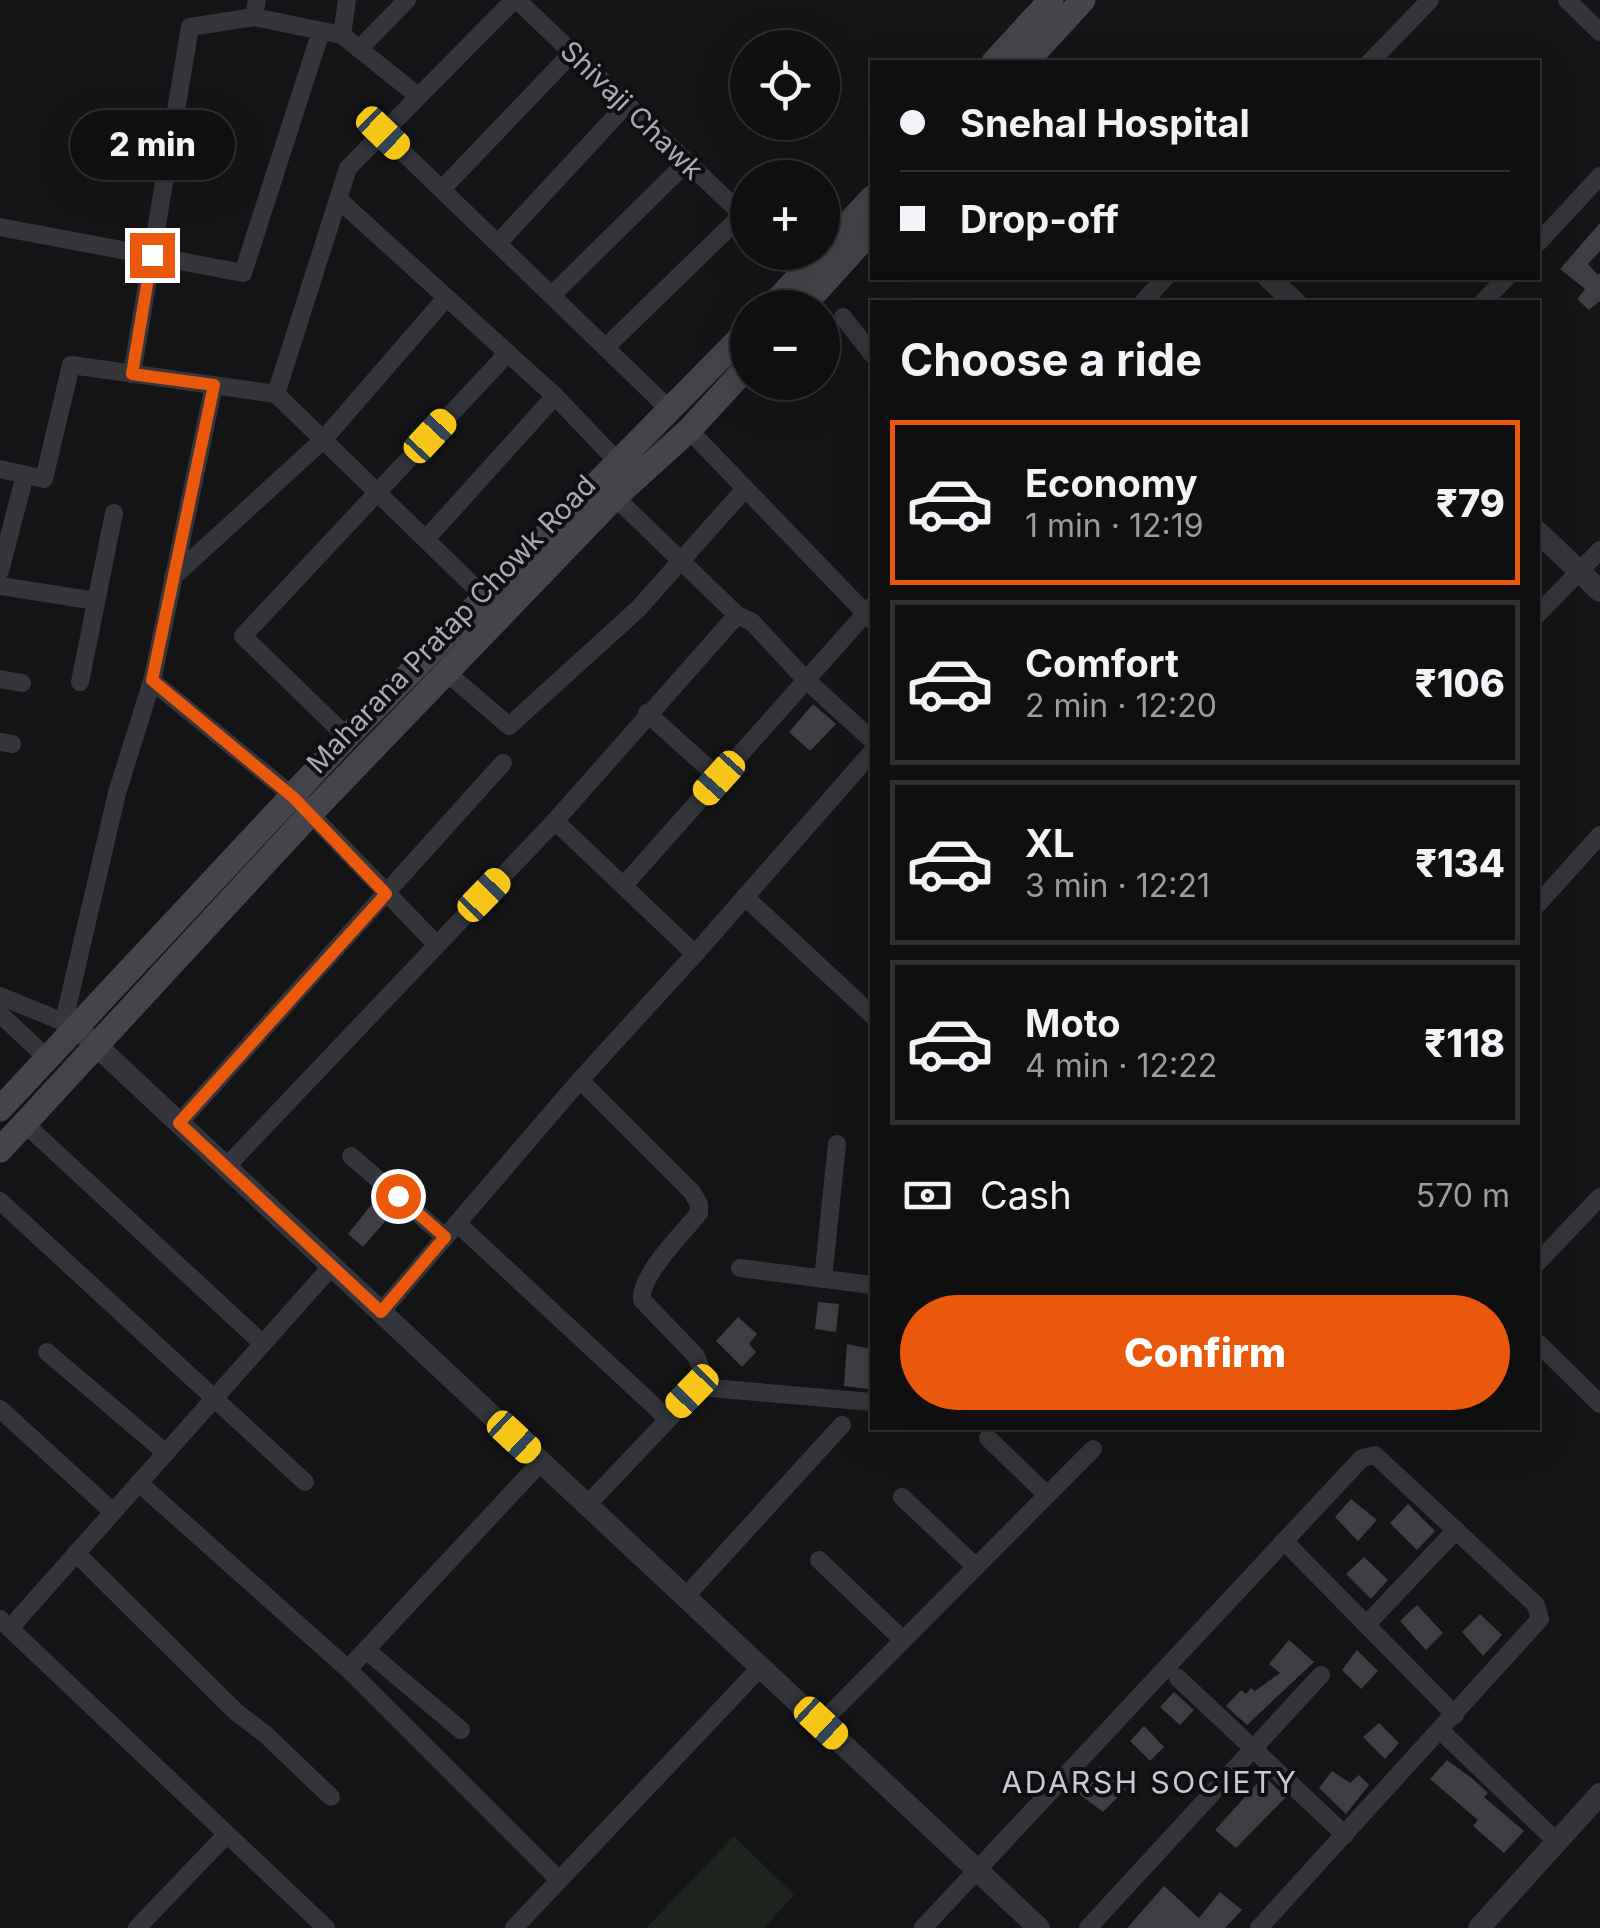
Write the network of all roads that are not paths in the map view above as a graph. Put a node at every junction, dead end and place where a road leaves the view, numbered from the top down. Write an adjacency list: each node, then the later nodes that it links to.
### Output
1 (347, 0): 11 (street)
2 (407, 0): 12 (street)
3 (516, 0): 13 (street, Shivaji Chawk); 16 (street)
4 (1051, 0): 14 (main road)
5 (1082, 0): 14 (main road)
6 (1430, 0): 15 (street)
7 (1567, 0): 10 (street)
8 (256, 8): 9 (street); 30 (street)
9 (322, 31): 11 (street); 30 (street)
10 (1600, 32)
11 (342, 35): 12 (street)
12 (359, 48): 16 (street)
13 (572, 53): 17 (street, Shivaji Chawk); 21 (street)
14 (1017, 59)
15 (1372, 60)
16 (418, 96): 18 (street)
17 (626, 106): 19 (street, Shivaji Chawk); 29 (street)
18 (383, 133): 21 (street); 22 (street)
19 (687, 162): 24 (street, Shivaji Chawk); 37 (street)
20 (1600, 176): 28 (street)
21 (442, 189): 29 (street)
22 (338, 199): 38 (street); 50 (street)
23 (870, 200): 31 (main road)
24 (730, 203)
25 (0, 227): 30 (street)
26 (730, 231): 43 (street)
27 (870, 232): 36 (main road)
28 (1540, 241)
29 (498, 242): 37 (street)
30 (152, 255): 47 (street)
31 (806, 272): 35 (main road)
32 (1164, 280): 39 (street)
33 (1271, 280): 40 (street)
34 (1504, 280): 41 (street)
35 (788, 290)
36 (817, 290)
37 (552, 295): 43 (street)
38 (446, 298): 46 (street); 54 (street)
39 (1145, 300)
40 (1292, 300)
41 (1485, 300)
42 (843, 317): 45 (street)
43 (607, 346): 52 (street)
44 (730, 348): 52 (main road, Maharana Pratap Chowk Road)
45 (870, 351)
46 (508, 353): 51 (street); 59 (street)
47 (132, 374): 48 (street); 57 (street)
48 (214, 385): 50 (street); 68 (street)
49 (730, 386): 53 (main road, Maharana Pratap Chowk Road)
50 (276, 394): 54 (street)
51 (555, 396): 55 (street); 63 (street)
52 (668, 408): 55 (main road, Maharana Pratap Chowk Road)
53 (689, 430): 58 (street); 60 (main road, Maharana Pratap Chowk Road)
54 (324, 440): 59 (street); 68 (street)
55 (618, 462): 72 (main road, Maharana Pratap Chowk Road)
56 (0, 469): 57 (street)
57 (25, 475): 66 (street)
58 (744, 490): 65 (street); 74 (street)
59 (378, 492): 63 (street); 83 (street)
60 (615, 497): 65 (street); 72 (main road, Maharana Pratap Chowk Road)
61 (114, 514): 71 (street)
62 (1540, 534): 67 (street)
63 (426, 539): 72 (street)
64 (1600, 550): 67 (street)
65 (680, 560): 75 (street); 76 (street)
66 (0, 571)
67 (1581, 573): 70 (street); 73 (street)
68 (174, 577): 79 (street)
69 (0, 586): 71 (street)
70 (1600, 591)
71 (96, 601): 80 (street)
72 (493, 606): 76 (main road, Maharana Pratap Chowk Road); 83 (main road, Maharana Pratap Chowk Road)
73 (1540, 612)
74 (870, 613): 77 (street)
75 (737, 615): 77 (street); 82 (street)
76 (446, 672): 88 (main road, Maharana Pratap Chowk Road)
77 (808, 679): 84 (street); 87 (street)
78 (0, 680): 81 (street)
79 (152, 680): 88 (street); 100 (street)
80 (80, 682)
81 (22, 683)
82 (647, 713): 87 (street); 89 (street)
83 (347, 737): 88 (main road, Maharana Pratap Chowk Road)
84 (870, 738)
85 (870, 754): 93 (street)
86 (503, 763): 92 (street)
87 (719, 778): 91 (street)
88 (302, 806): 92 (street); 100 (main road, Maharana Pratap Chowk Road)
89 (556, 821): 91 (street); 95 (street)
90 (1600, 835): 94 (street)
91 (625, 884): 96 (street)
92 (386, 894): 95 (street); 105 (street)
93 (745, 897): 96 (street); 98 (street)
94 (1540, 902)
95 (437, 945): 109 (street)
96 (696, 954): 102 (street)
97 (0, 996): 100 (street)
98 (870, 1013)
99 (0, 1014): 101 (street)
100 (78, 1031): 101 (main road, Maharana Pratap Chowk Road); 104 (main road, Maharana Pratap Chowk Road); 105 (street)
101 (46, 1057): 103 (main road, Maharana Pratap Chowk Road)
102 (580, 1080): 112 (street); 122 (street)
103 (0, 1108)
104 (24, 1123): 107 (main road, Maharana Pratap Chowk Road); 119 (street)
105 (179, 1123): 109 (street)
106 (837, 1144): 116 (street)
107 (0, 1150)
108 (352, 1156): 112 (street)
109 (226, 1167): 114 (street)
110 (1600, 1197): 113 (street)
111 (0, 1201): 123 (street)
112 (451, 1230): 118 (street); 127 (street)
113 (1540, 1260)
114 (332, 1266): 118 (street); 119 (street)
115 (740, 1268): 116 (street)
116 (823, 1279): 117 (street)
117 (870, 1285)
118 (381, 1312): 132 (street)
119 (263, 1344): 123 (street)
120 (1540, 1345): 125 (street)
121 (47, 1352): 131 (street)
122 (708, 1386): 124 (street); 127 (street)
123 (214, 1399): 131 (street); 133 (street)
124 (870, 1402)
125 (1600, 1404)
126 (0, 1409): 138 (street)
127 (667, 1418): 137 (street)
128 (842, 1425): 144 (street)
129 (988, 1438): 135 (street)
130 (1093, 1449): 135 (street)
131 (166, 1453): 134 (street)
132 (541, 1462): 137 (street); 148 (street)
133 (305, 1482)
134 (139, 1483): 138 (street); 150 (street)
135 (1048, 1495): 143 (street)
136 (902, 1497): 143 (street)
137 (587, 1505): 144 (street)
138 (113, 1512): 141 (street)
139 (1456, 1530): 140 (street); 146 (street); 153 (street)
140 (1284, 1541): 146 (street); 163 (street)
141 (76, 1554): 145 (street); 159 (street)
142 (819, 1560): 147 (street)
143 (976, 1567): 147 (street)
144 (686, 1596): 149 (street)
145 (5, 1623): 160 (street)
146 (1366, 1624): 153 (street)
147 (903, 1640): 154 (street)
148 (366, 1650): 150 (street); 155 (street)
149 (760, 1668): 154 (street); 164 (street)
150 (348, 1669): 164 (street)
151 (1321, 1675): 157 (street)
152 (1178, 1678): 157 (street)
153 (1455, 1716): 156 (street)
154 (821, 1723): 163 (street)
155 (461, 1730)
156 (1441, 1731): 161 (street); 162 (street)
157 (1253, 1749): 161 (street); 170 (street)
158 (1600, 1794): 162 (street)
159 (331, 1798)
160 (227, 1834): 165 (street); 166 (street)
161 (1345, 1835): 171 (street)
162 (1556, 1841): 172 (street)
163 (977, 1870): 168 (street); 169 (street)
164 (559, 1880): 167 (street)
165 (137, 1928)
166 (326, 1928)
167 (514, 1928)
168 (923, 1928)
169 (1038, 1928)
170 (1088, 1928)
171 (1258, 1928)
172 (1479, 1928)

